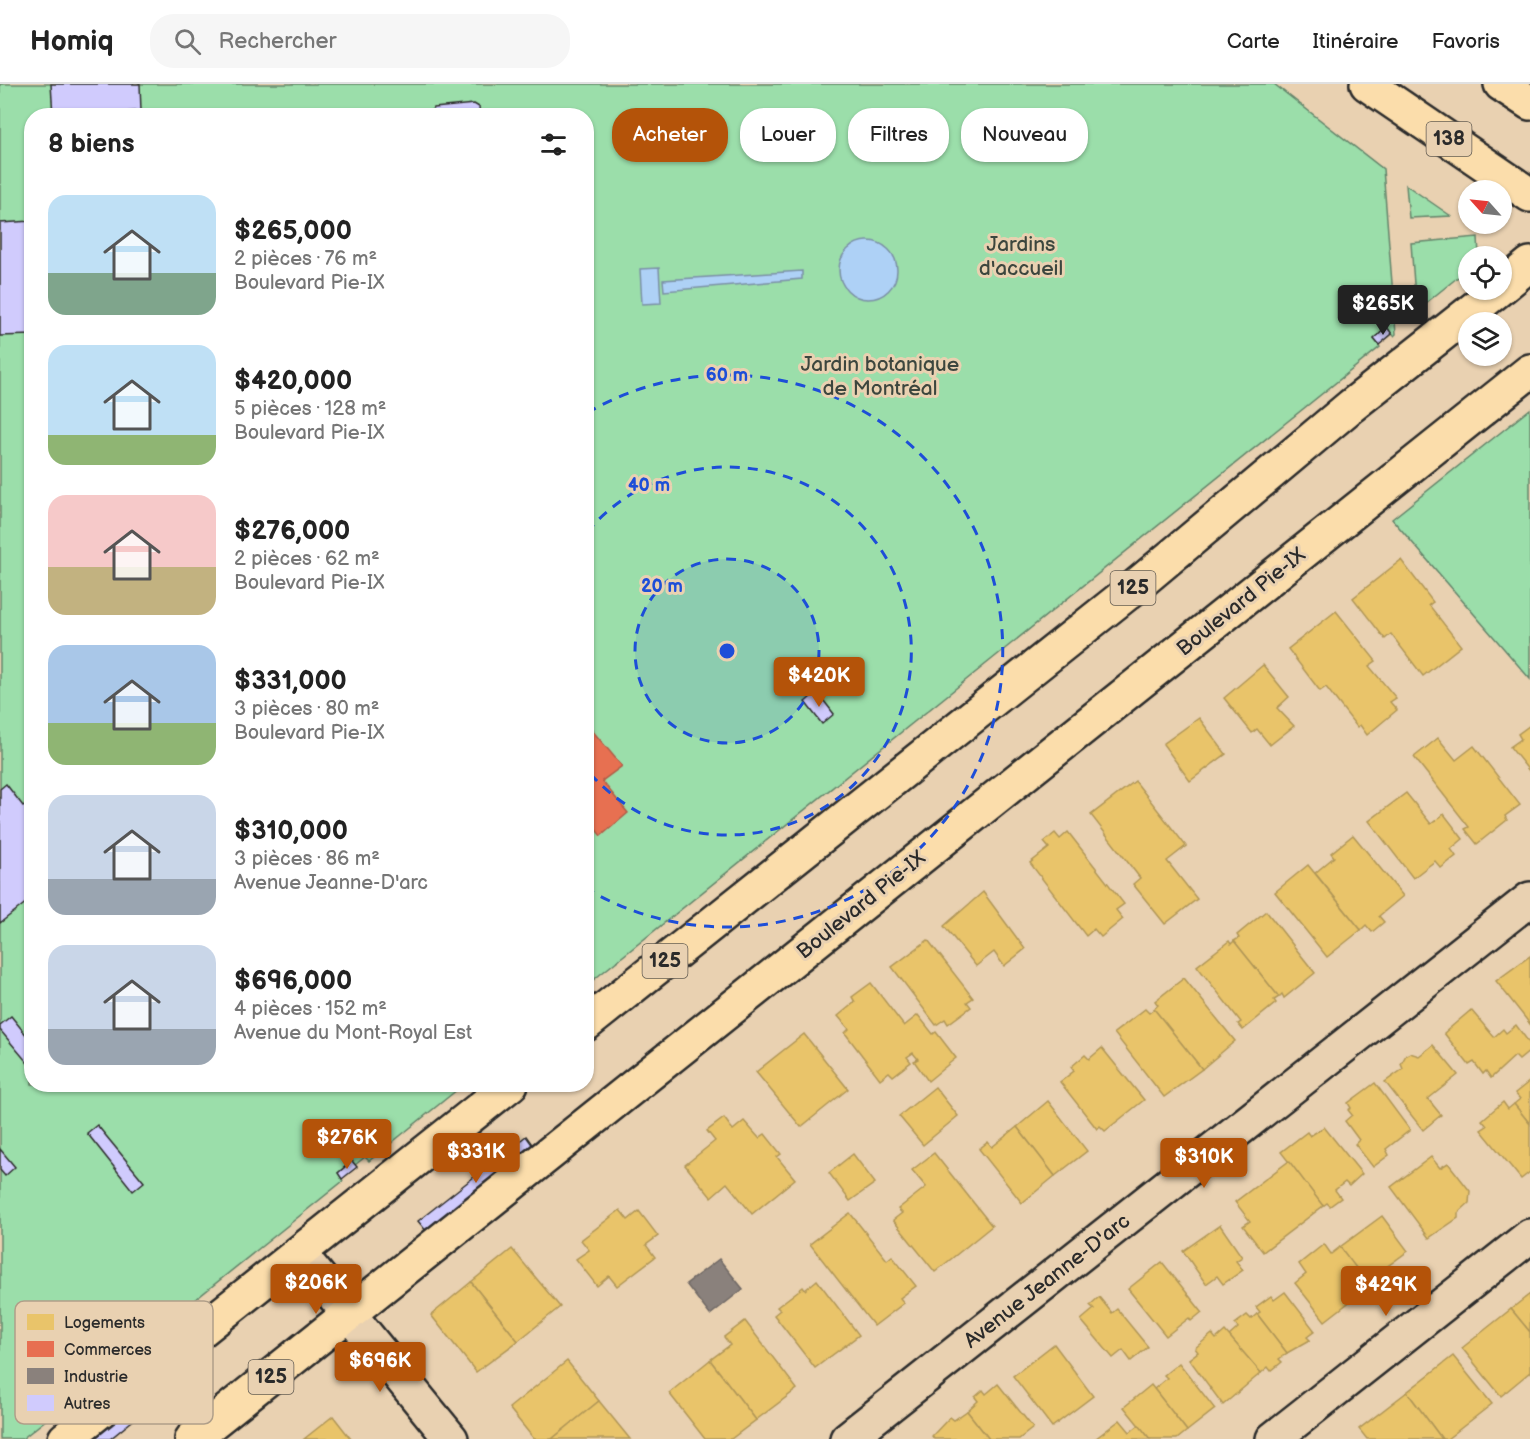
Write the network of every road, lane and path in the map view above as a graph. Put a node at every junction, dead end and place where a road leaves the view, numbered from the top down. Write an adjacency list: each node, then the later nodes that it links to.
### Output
1 (1367, 84): 4 (main road, 138)
2 (1501, 84): 3 (main road)
3 (1530, 103)
4 (1530, 195)
5 (1530, 264): 6 (main road, 125)
6 (1512, 278)
7 (1485, 300): 10 (main road, 125)
8 (1530, 371): 14 (main road, Boulevard Pie-IX / 125)
9 (1530, 899): 22 (street, Avenue Jeanne-D'arc)
10 (594, 1018)
11 (501, 1092): 13 (main road)
12 (1530, 1236): 23 (street)
13 (300, 1254): 14 (street); 15 (main road)
14 (349, 1314): 16 (main road, Boulevard Pie-IX / 125); 21 (street)
15 (213, 1322)
16 (213, 1422)
17 (84, 1424): 19 (main road)
18 (211, 1424): 20 (main road, Boulevard Pie-IX / 125)
19 (65, 1439)
20 (192, 1439)
21 (451, 1439)
22 (847, 1439)
23 (1274, 1439)

